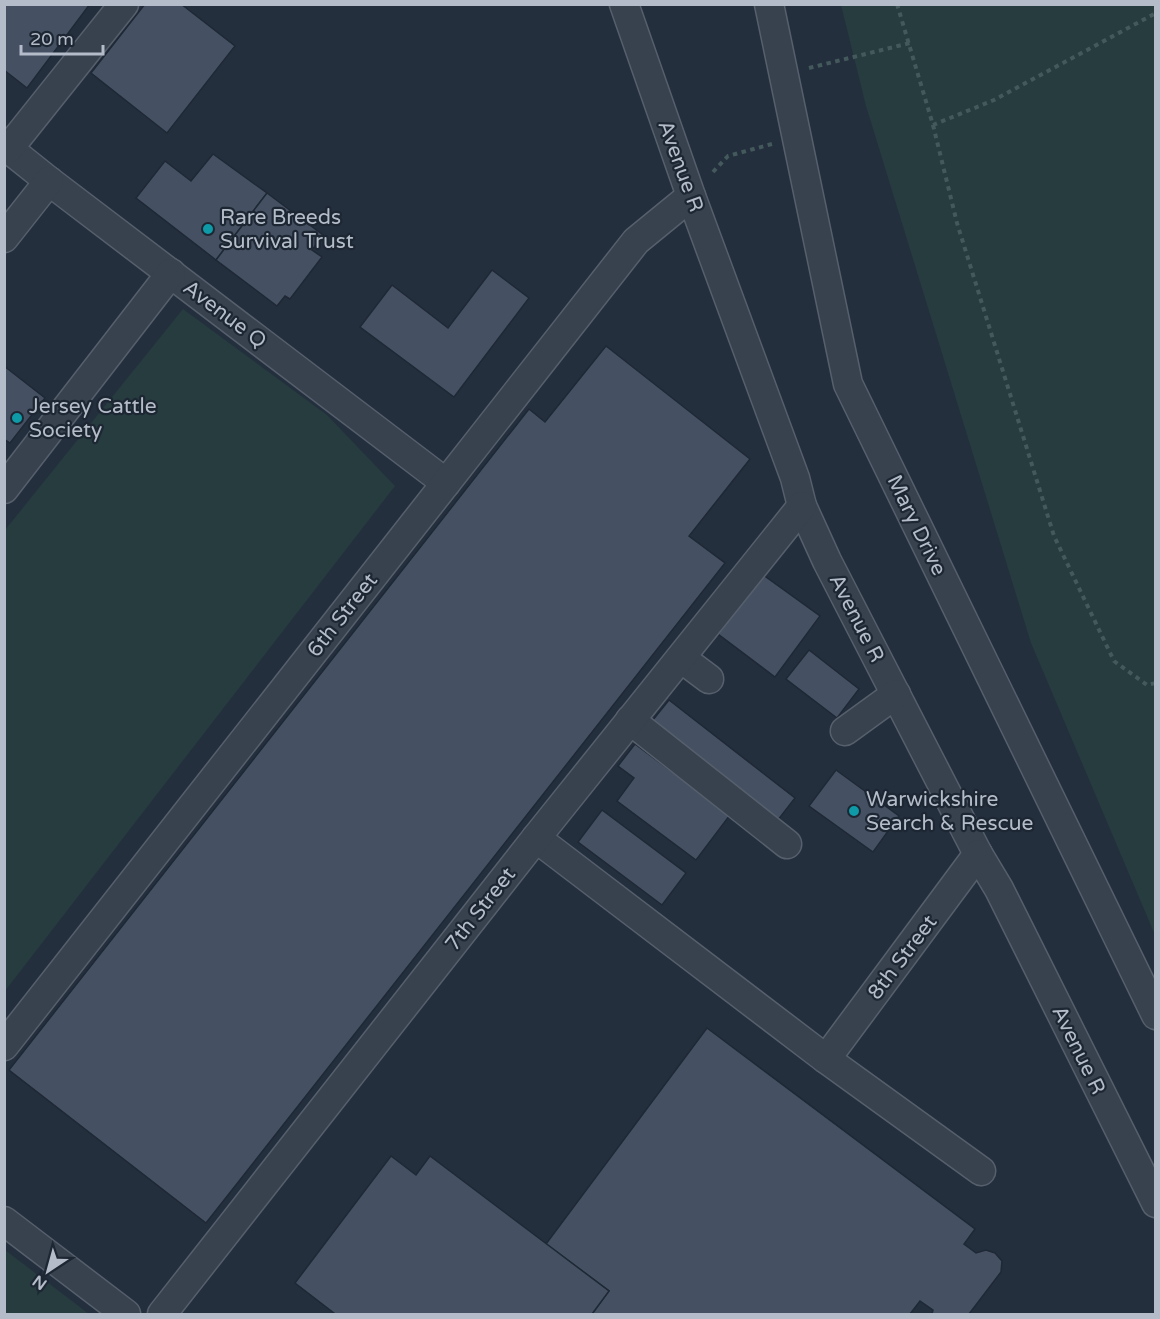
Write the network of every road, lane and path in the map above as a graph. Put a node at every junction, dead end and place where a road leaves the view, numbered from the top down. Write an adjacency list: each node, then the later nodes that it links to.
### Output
1 (124, 4): 10 (lane)
2 (624, 4): 12 (lane, Avenue R)
3 (770, 4): 7 (lane, Mary Drive)
4 (897, 4): 6 (path)
5 (1155, 13): 8 (path)
6 (910, 43): 7 (path); 8 (path)
7 (785, 74): 9 (lane, Mary Drive)
8 (933, 125): 20 (path)
9 (796, 137): 12 (path); 27 (lane, Mary Drive)
10 (7, 146): 11 (lane, Avenue Q)
11 (49, 181): 13 (lane); 14 (lane, Avenue Q)
12 (691, 196): 15 (lane, 6th Street); 17 (lane, Avenue R)
13 (4, 238)
14 (171, 273): 15 (lane, Avenue Q); 16 (lane)
15 (446, 483): 28 (lane, 6th Street)
16 (4, 489)
17 (802, 506): 18 (lane, 7th Street); 21 (lane, Avenue R)
18 (681, 658): 19 (lane); 22 (lane, 7th Street)
19 (709, 679)
20 (1155, 683)
21 (896, 694): 23 (lane); 26 (lane, Avenue R)
22 (630, 720): 24 (lane, 7th Street); 25 (lane)
23 (845, 731)
24 (536, 838): 29 (lane); 34 (lane, 7th Street)
25 (788, 844)
26 (978, 855): 29 (lane, 8th Street); 31 (lane, Avenue R)
27 (1155, 1015)
28 (4, 1046)
29 (826, 1059): 30 (lane)
30 (981, 1171)
31 (1155, 1203)
32 (4, 1221): 33 (lane)
33 (126, 1314)
34 (162, 1314)

